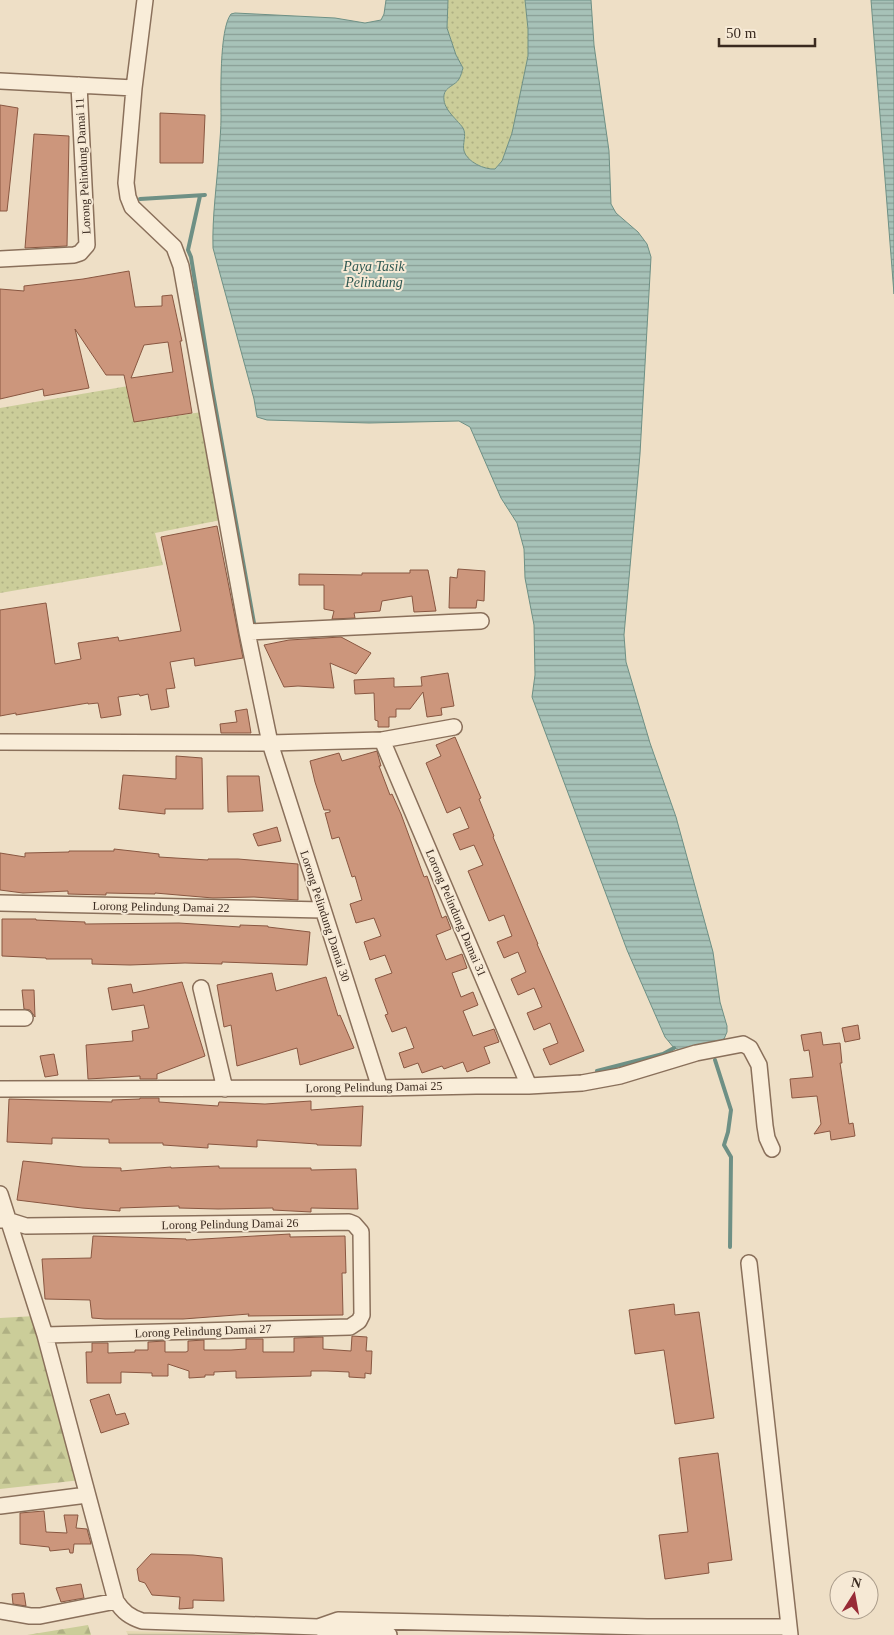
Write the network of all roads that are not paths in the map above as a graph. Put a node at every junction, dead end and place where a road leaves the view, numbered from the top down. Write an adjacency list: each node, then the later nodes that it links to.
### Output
1 (145, 0): 4 (street, Lorong Pelindung Damai 30)
2 (0, 81): 3 (street)
3 (79, 85): 4 (street); 5 (street, Lorong Pelindung Damai 11)
4 (134, 88): 7 (street, Lorong Pelindung Damai 30)
5 (0, 259)
6 (481, 621): 7 (street)
7 (247, 632): 11 (street, Lorong Pelindung Damai 30)
8 (454, 727): 9 (street)
9 (382, 740): 11 (street); 17 (street, Lorong Pelindung Damai 31)
10 (0, 742): 11 (street)
11 (270, 743): 13 (street, Lorong Pelindung Damai 30)
12 (0, 903): 13 (street, Lorong Pelindung Damai 22)
13 (323, 910): 18 (street, Lorong Pelindung Damai 30)
14 (200, 988): 20 (street)
15 (0, 1018): 16 (street)
16 (25, 1018)
17 (529, 1086): 18 (street, Lorong Pelindung Damai 25); 21 (street, Lorong Pelindung Damai 25)
18 (380, 1088): 20 (street, Lorong Pelindung Damai 25)
19 (0, 1089): 20 (street, Lorong Pelindung Damai 25)
20 (225, 1089)
21 (772, 1149)
22 (0, 1194): 23 (street)
23 (4, 1220): 25 (street, Lorong Pelindung Damai 26); 26 (street)
24 (748, 1263): 32 (street)
25 (359, 1321): 26 (street, Lorong Pelindung Damai 27)
26 (45, 1335): 27 (street)
27 (87, 1495): 28 (street); 29 (street)
28 (0, 1506)
29 (116, 1601): 30 (street); 31 (street)
30 (0, 1611)
31 (318, 1626): 32 (street); 33 (street)
32 (790, 1631)
33 (389, 1635)

